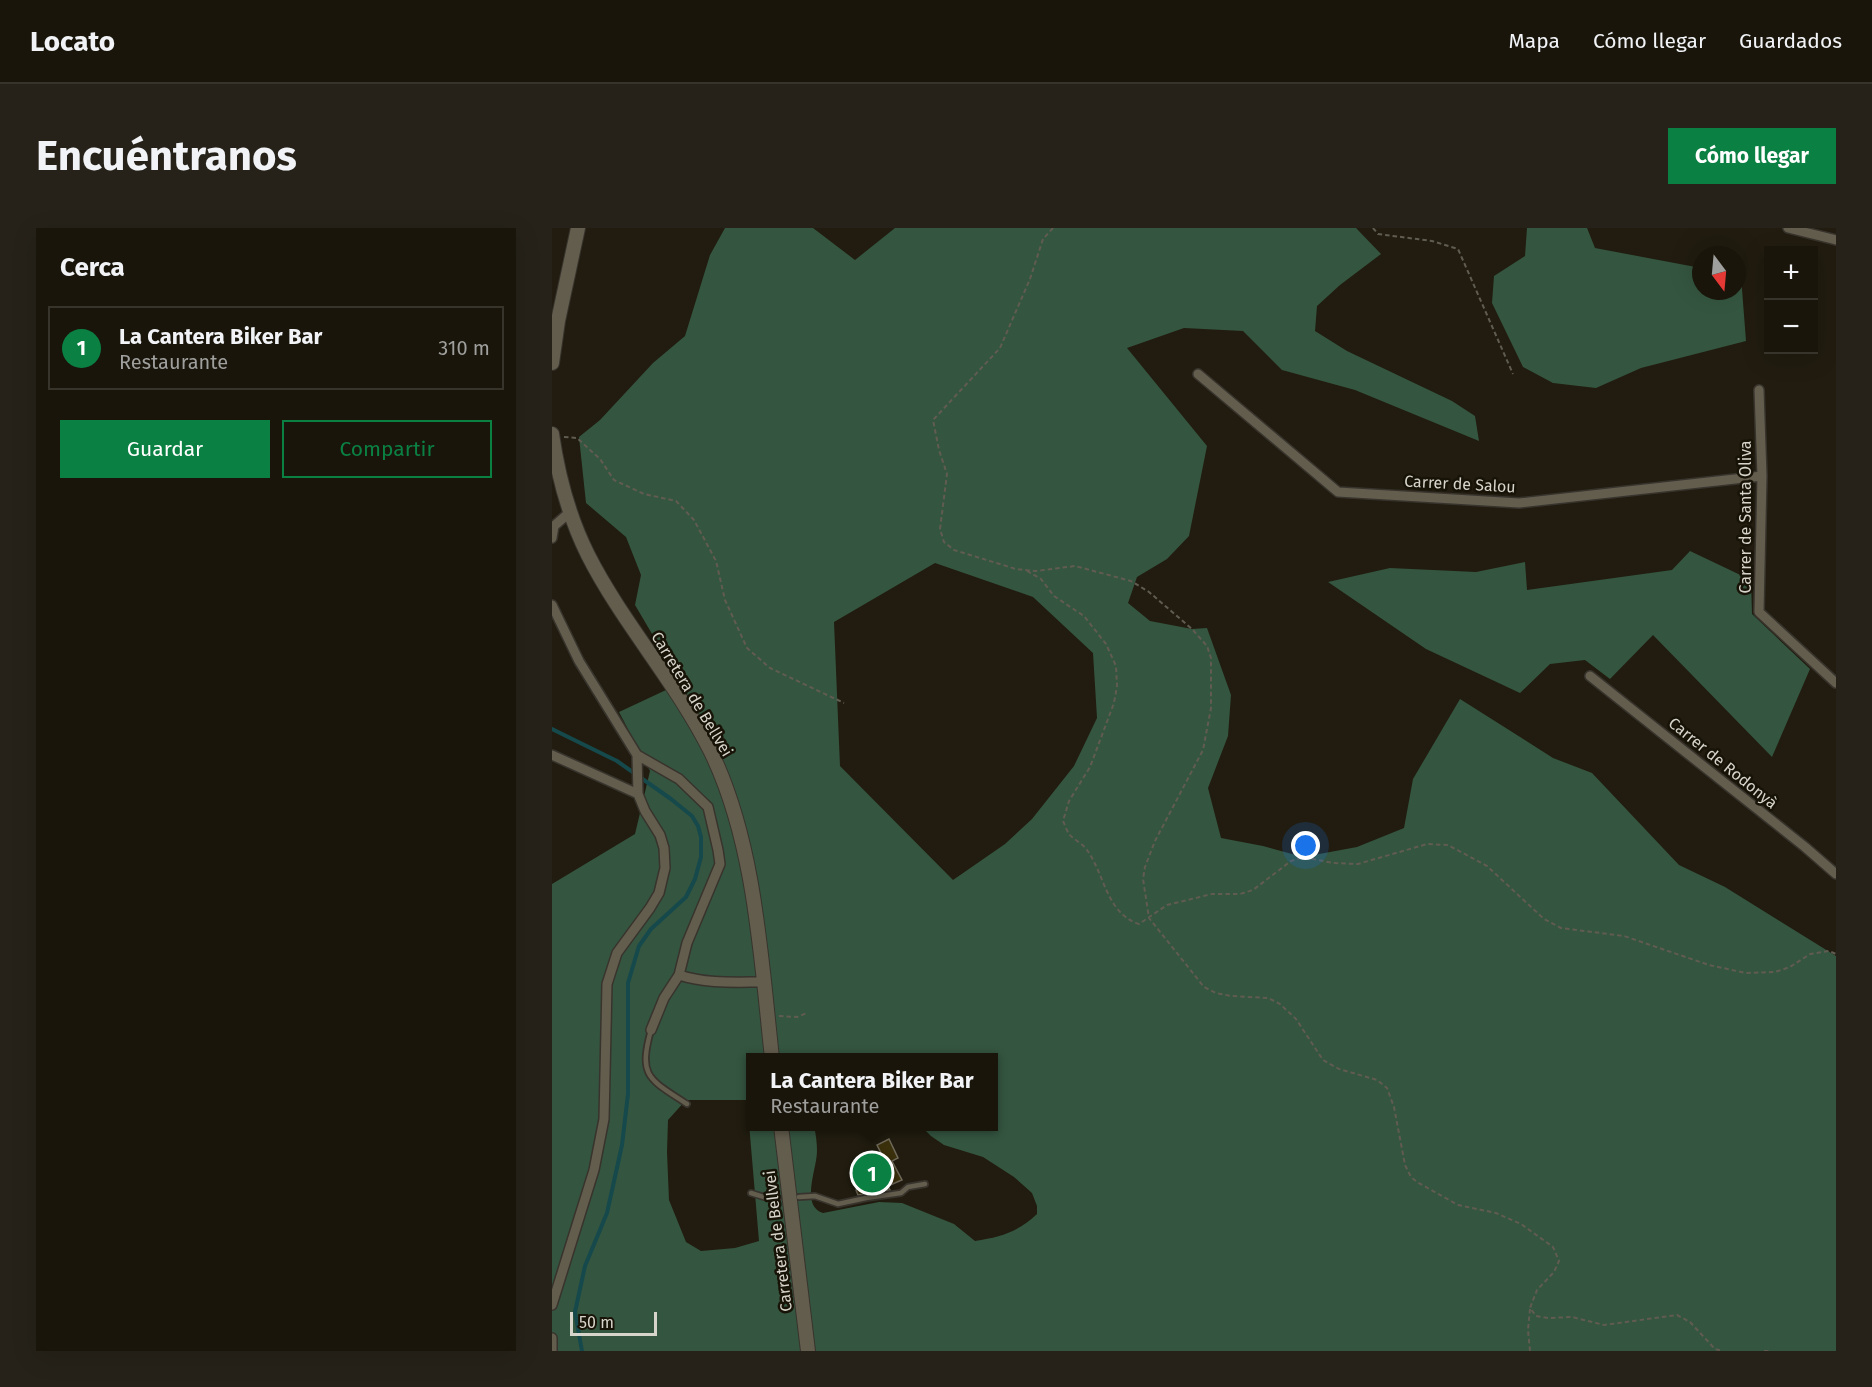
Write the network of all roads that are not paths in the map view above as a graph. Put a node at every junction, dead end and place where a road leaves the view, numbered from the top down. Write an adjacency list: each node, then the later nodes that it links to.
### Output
1 (578, 228): 4 (main road)
2 (1788, 228): 3 (street)
3 (1836, 240)
4 (552, 363)
5 (1198, 374): 8 (street, Carrer de Salou)
6 (1759, 390): 8 (street, Carrer de Santa Oliva)
7 (552, 435): 9 (main road, Carretera de Bellvei)
8 (1761, 476): 13 (street, Carrer de Santa Oliva)
9 (570, 512): 10 (street); 19 (main road, Carretera de Bellvei)
10 (552, 537)
11 (552, 605): 15 (street)
12 (1590, 676): 17 (street, Carrer de Rodonyà)
13 (1836, 683)
14 (552, 755): 16 (street)
15 (638, 755): 16 (street); 18 (street)
16 (638, 794): 28 (street)
17 (1836, 874)
18 (679, 975): 19 (street); 20 (street)
19 (764, 982): 21 (main road, Carretera de Bellvei)
20 (651, 1030): 22 (lane)
21 (771, 1053)
22 (687, 1104)
23 (782, 1131): 31 (main road, Carretera de Bellvei)
24 (926, 1184): 26 (lane)
25 (751, 1193): 27 (lane)
26 (799, 1197)
27 (778, 1198)
28 (552, 1305)
29 (552, 1338): 30 (street)
30 (552, 1351)
31 (808, 1351)

